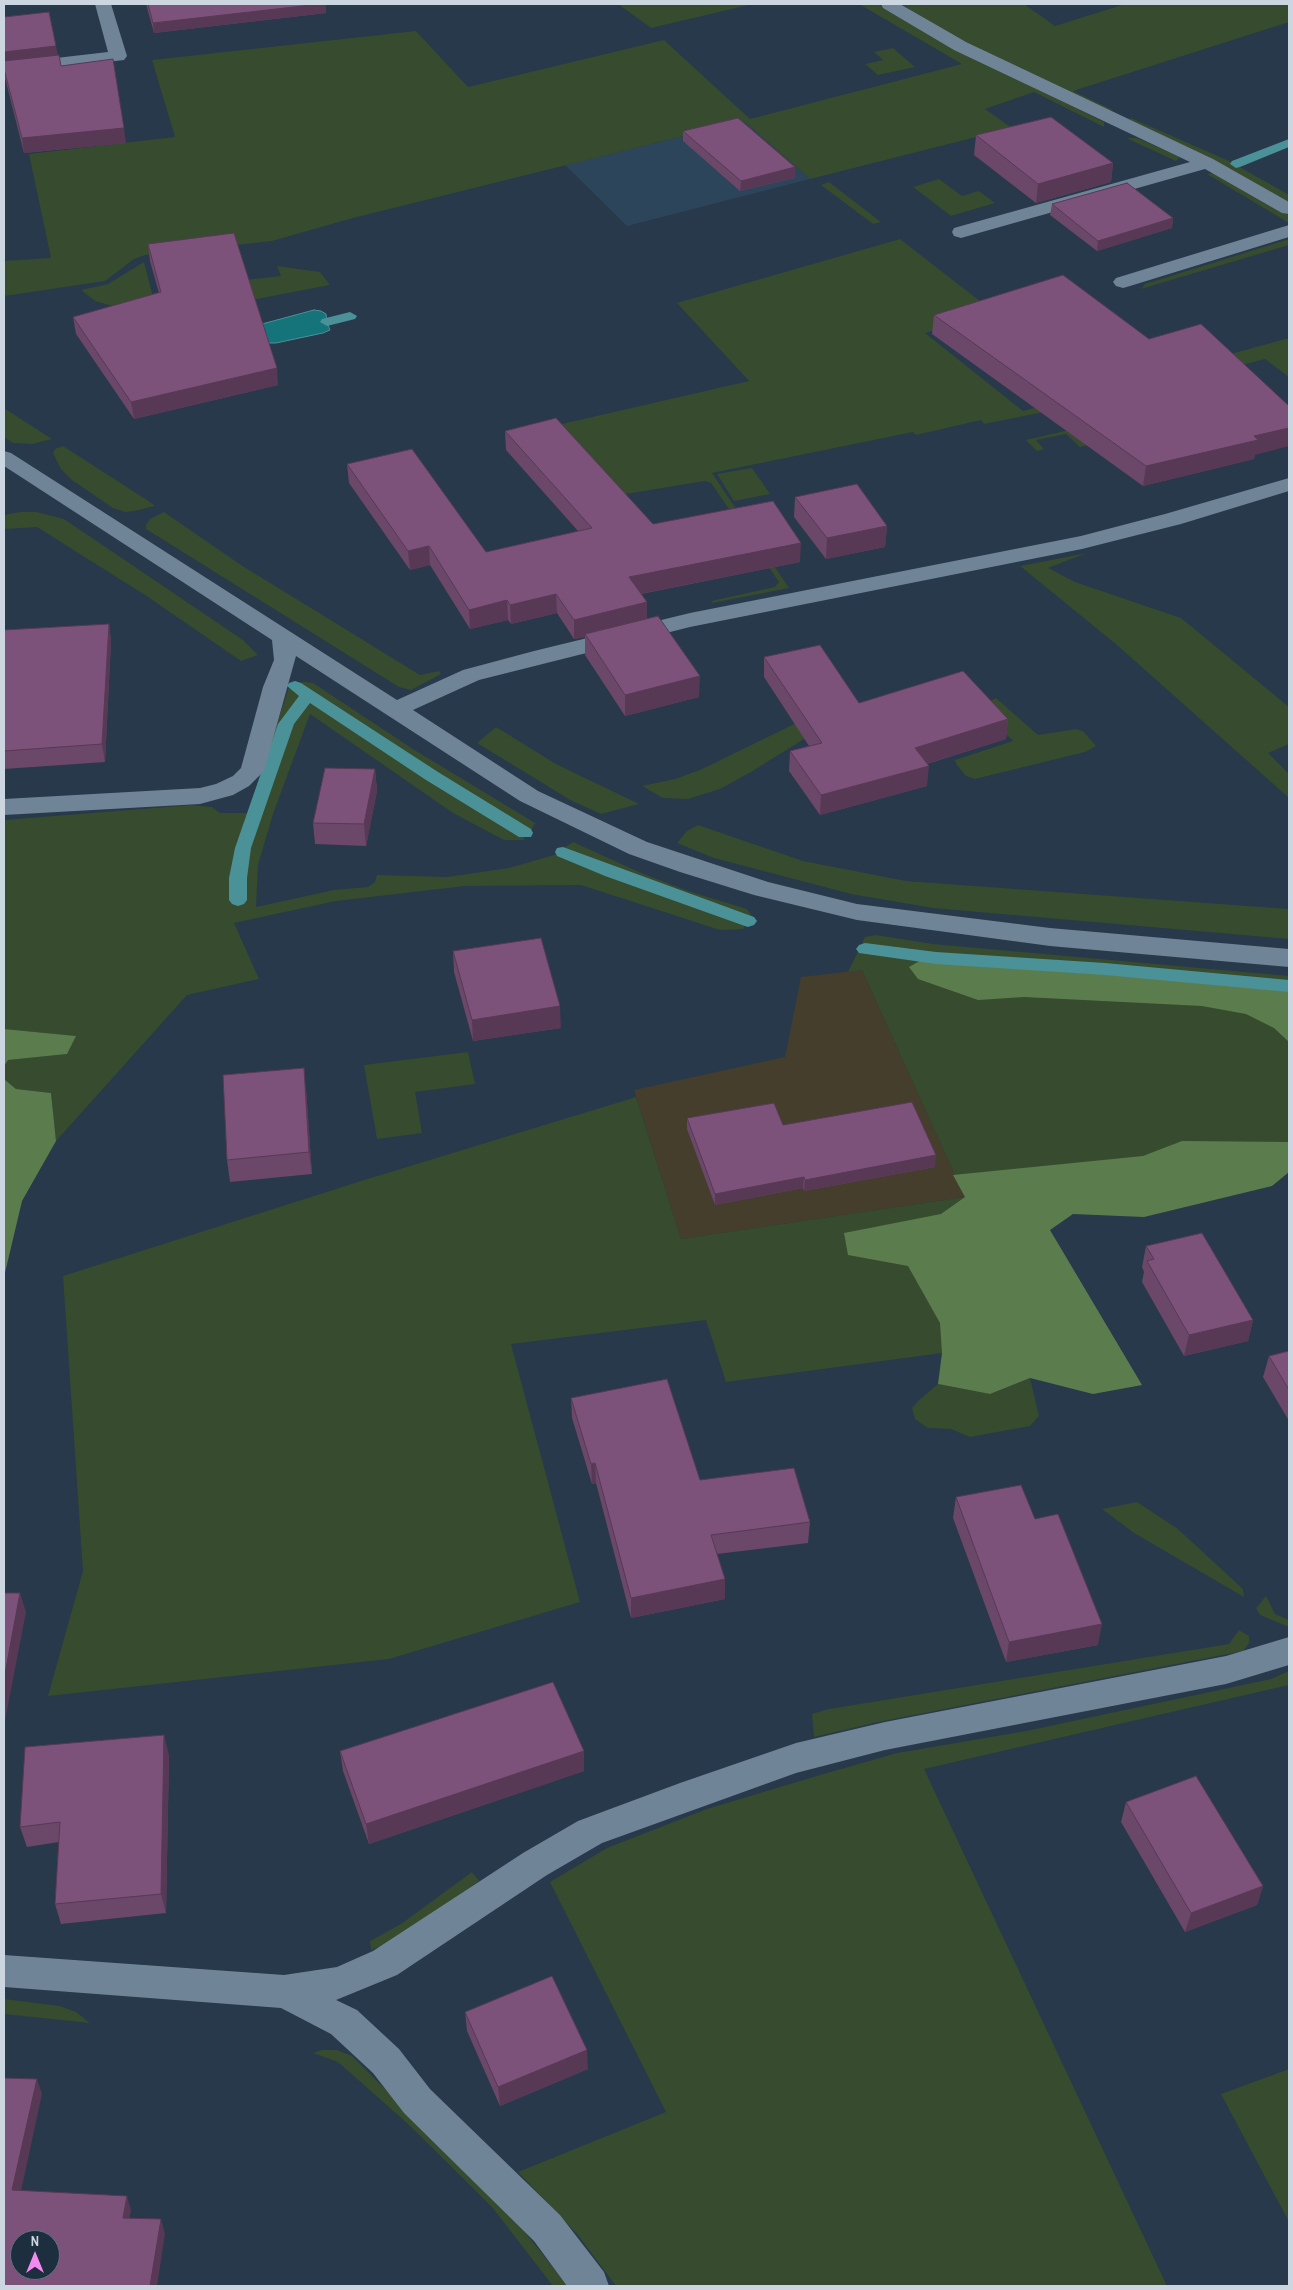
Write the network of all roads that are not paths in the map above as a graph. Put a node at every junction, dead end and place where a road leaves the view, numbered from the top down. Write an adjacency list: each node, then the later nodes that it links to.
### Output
1 (103, 4): 3 (street)
2 (889, 4): 4 (street)
3 (4, 69)
4 (1207, 163): 5 (street); 7 (street)
5 (1289, 209)
6 (1289, 231): 8 (street)
7 (961, 232)
8 (1123, 282)
9 (4, 457): 11 (street)
10 (1289, 484): 12 (street)
11 (283, 638): 12 (street); 13 (street)
12 (394, 710): 14 (street)
13 (4, 807)
14 (1289, 958)
15 (1289, 1651): 17 (street)
16 (4, 1971): 17 (street)
17 (284, 1992): 18 (street)
18 (590, 2286)

